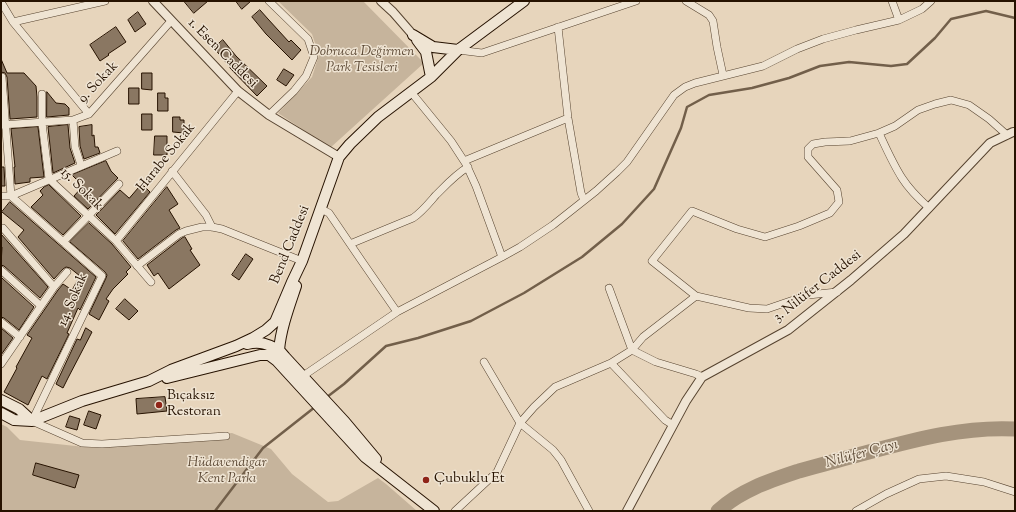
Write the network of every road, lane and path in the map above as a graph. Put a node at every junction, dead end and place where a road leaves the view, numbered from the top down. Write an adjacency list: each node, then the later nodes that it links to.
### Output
1 (105, 1): 13 (street)
2 (153, 1): 12 (street, 1. Esen Caddesi)
3 (269, 1): 24 (street)
4 (381, 1): 15 (street)
5 (524, 1): 16 (main road, Bend Caddesi)
6 (636, 1): 14 (street)
7 (686, 1): 17 (street)
8 (892, 1): 11 (street)
9 (931, 1): 11 (street)
10 (1, 2): 13 (street)
11 (899, 20): 17 (street)
12 (171, 21): 20 (street, 1. Esen Caddesi); 23 (street, 9. Sokak)
13 (13, 22): 23 (street)
14 (558, 27): 16 (street); 25 (street)
15 (413, 35): 16 (main road); 19 (main road)
16 (458, 50): 19 (main road, Bend Caddesi)
17 (723, 75): 42 (street)
18 (1, 77): 28 (street)
19 (431, 77): 21 (main road, Bend Caddesi)
20 (238, 91): 24 (street, 1. Esen Caddesi); 37 (street, Harabe Sokak)
21 (411, 92): 33 (main road, Bend Caddesi); 35 (street)
22 (42, 94): 27 (street, 15. Sokak)
23 (89, 114): 26 (street, 9. Sokak)
24 (269, 115): 33 (street, 1. Esen Caddesi)
25 (568, 118): 35 (street); 42 (street)
26 (74, 120): 27 (street, 9. Sokak); 36 (street)
27 (42, 123): 28 (street, 9. Sokak); 38 (street, 15. Sokak)
28 (4, 125): 34 (street)
29 (1015, 132): 31 (street, 3. Nilüfer Caddesi)
30 (879, 133): 31 (street); 43 (street); 60 (street)
31 (1007, 135): 43 (street, 3. Nilüfer Caddesi)
32 (117, 151): 36 (street)
33 (339, 157): 44 (main road, Bend Caddesi)
34 (5, 160): 41 (street)
35 (466, 164): 50 (street); 51 (street)
36 (81, 166): 38 (street)
37 (172, 171): 46 (street); 48 (street, Harabe Sokak)
38 (49, 179): 41 (street); 45 (street, 15. Sokak)
39 (119, 184): 45 (street)
40 (1, 196): 41 (street)
41 (11, 196): 49 (street, 14. Sokak)
42 (584, 200): 51 (street)
43 (929, 208): 59 (street, 3. Nilüfer Caddesi)
44 (321, 209): 50 (street); 52 (main road, Bend Caddesi)
45 (88, 215): 48 (street, 15. Sokak); 49 (street)
46 (212, 227): 52 (street); 53 (street)
47 (1, 229): 57 (street)
48 (116, 241): 53 (street, 15. Sokak)
49 (63, 242): 80 (street, 14. Sokak)
50 (350, 244): 62 (street)
51 (502, 257): 62 (street)
52 (302, 261): 64 (main road, Bend Caddesi); 67 (main road)
53 (137, 266): 56 (street, 15. Sokak)
54 (1, 270): 61 (street)
55 (67, 272): 57 (street)
56 (151, 282)
57 (54, 287): 61 (street)
58 (609, 288): 68 (street)
59 (837, 292): 60 (street); 75 (street, 3. Nilüfer Caddesi)
60 (696, 296): 68 (street)
61 (41, 306): 65 (street)
62 (397, 312): 74 (street)
63 (1, 322): 65 (street)
64 (274, 322): 66 (main road, Bend Caddesi); 67 (main road)
65 (20, 336): 73 (street)
66 (236, 346): 67 (main road); 76 (main road, Bend Caddesi)
67 (274, 348): 69 (main road); 70 (main road); 74 (main road)
68 (632, 350): 72 (street); 75 (street)
69 (260, 355): 70 (main road); 76 (main road)
70 (277, 361): 77 (main road)
71 (484, 362): 81 (street)
72 (611, 363): 81 (street); 82 (street)
73 (1, 364)
74 (303, 376): 77 (main road)
75 (702, 377): 82 (street, 3. Nilüfer Caddesi)
76 (149, 382): 80 (main road, Bend Caddesi)
77 (310, 390): 85 (main road)
78 (1, 400): 80 (main road)
79 (1, 413): 80 (main road, Bend Caddesi)
80 (32, 421): 83 (street)
81 (520, 423): 86 (street); 87 (street)
82 (673, 426): 88 (street, 3. Nilüfer Caddesi)
83 (226, 436)
84 (1015, 492): 89 (street)
85 (434, 511)
86 (455, 511)
87 (590, 511)
88 (627, 511)
89 (856, 511)

